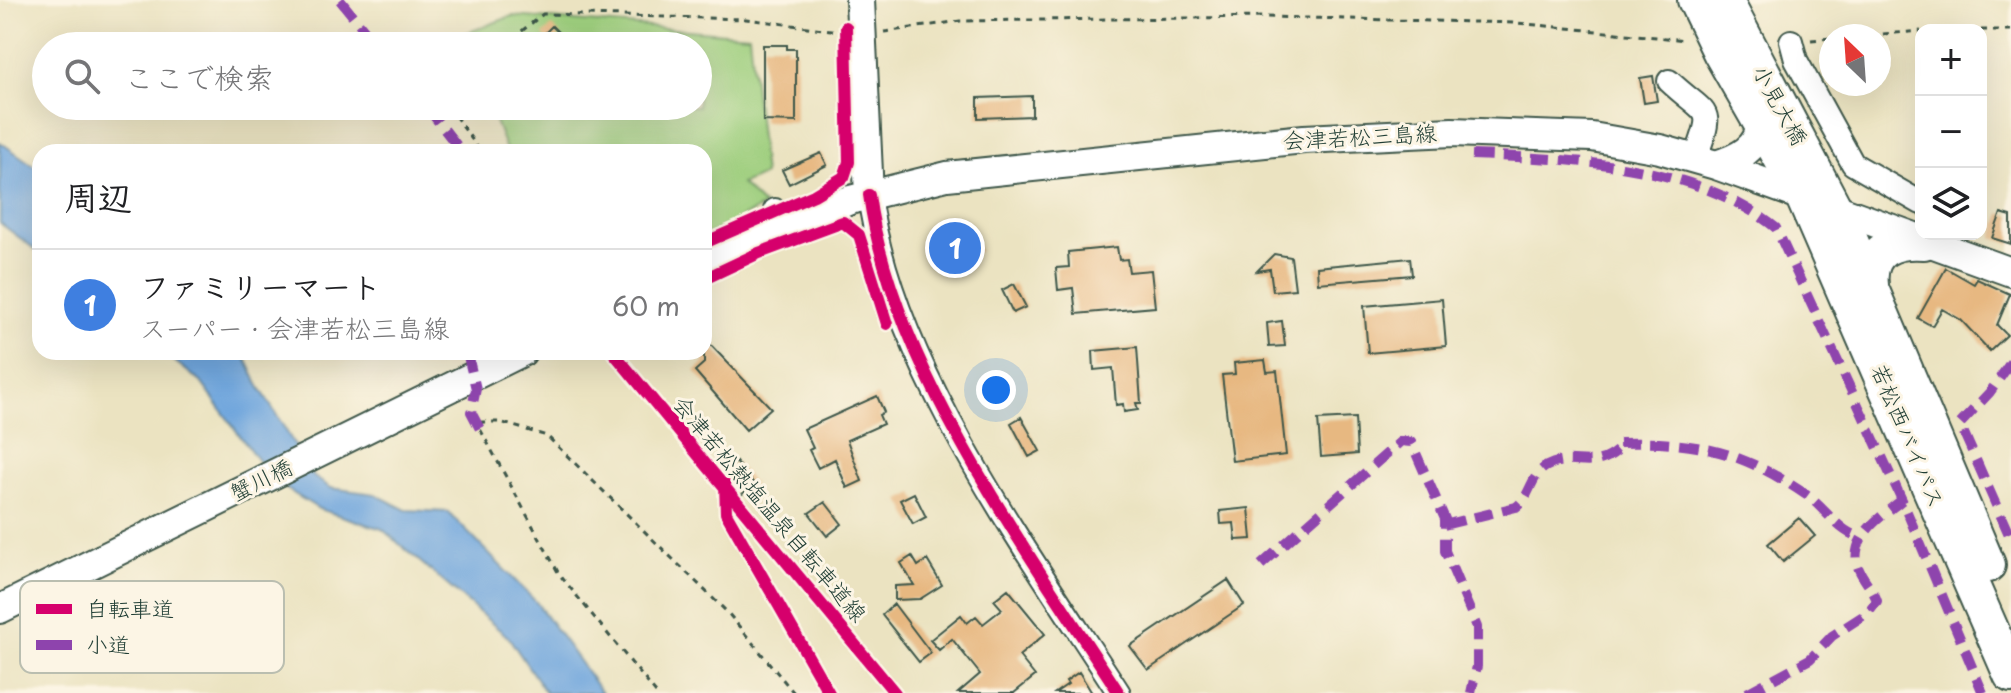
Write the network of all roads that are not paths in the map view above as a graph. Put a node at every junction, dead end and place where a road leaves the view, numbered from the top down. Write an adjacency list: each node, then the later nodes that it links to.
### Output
1 (1695, 0): 5 (highway, 小見大橋)
2 (1725, 0): 5 (highway, 小見大橋)
3 (860, 23): 9 (main road)
4 (1791, 41): 11 (street)
5 (1718, 43): 7 (highway, 小見大橋); 12 (highway, 小見大橋)
6 (1669, 81): 8 (street)
7 (1761, 123): 8 (main road); 10 (highway, 小見大橋)
8 (1706, 162): 9 (main road, 会津若松三島線); 10 (main road, 会津若松三島線)
9 (869, 195): 16 (main road, 会津若松三島線); 25 (street)
10 (1803, 197): 12 (main road, 会津若松三島線); 24 (highway, 若松西バイパス)
11 (1915, 200)
12 (1836, 209): 13 (main road, 会津若松三島線); 18 (highway, 若松西バイパス)
13 (1915, 232)
14 (1915, 235): 18 (highway)
15 (1936, 240): 17 (main road, 会津若松三島線)
16 (712, 258)
17 (2011, 272)
18 (1871, 285): 23 (highway, 若松西バイパス)
19 (506, 360): 20 (main road, 蟹川橋)
20 (57, 581)
21 (20, 599): 22 (main road, 蟹川橋)
22 (0, 609)
23 (2011, 621)
24 (2011, 675)
25 (1119, 693)

